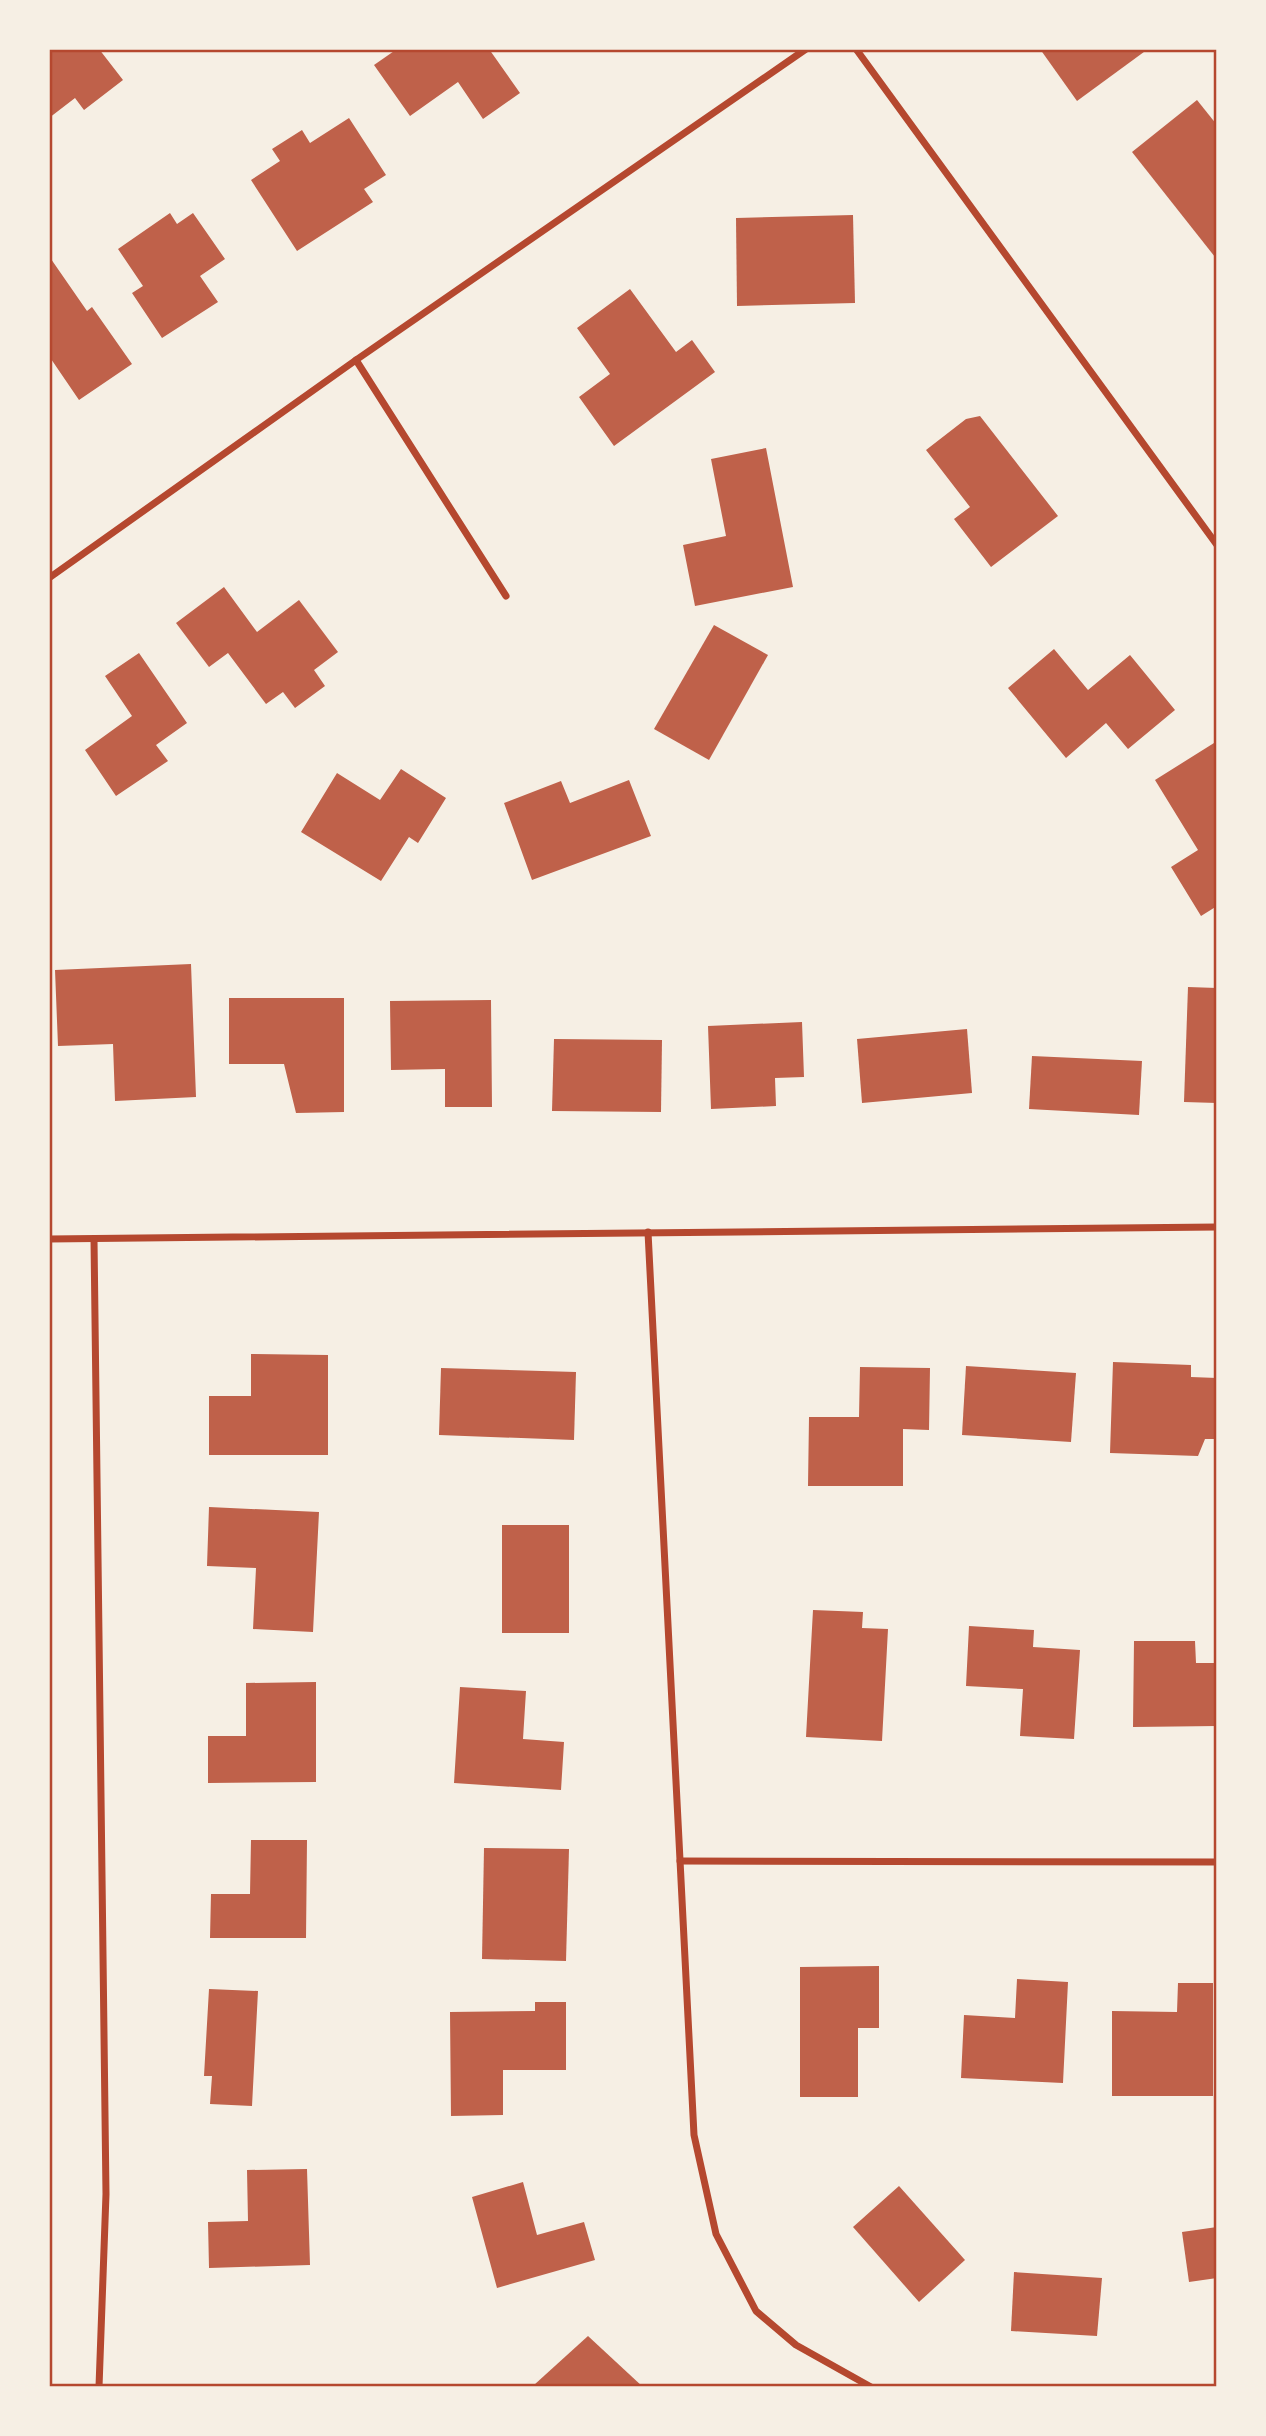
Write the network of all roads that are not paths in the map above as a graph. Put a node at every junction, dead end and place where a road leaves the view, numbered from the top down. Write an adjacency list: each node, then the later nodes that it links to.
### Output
1 (806, 49): 3 (street)
2 (856, 49): 4 (street)
3 (356, 360): 5 (street); 6 (street)
4 (1217, 545)
5 (49, 578)
6 (506, 596)
7 (1217, 1227): 8 (street)
8 (648, 1232): 10 (street); 11 (street)
9 (49, 1239): 10 (street)
10 (94, 1239): 13 (street)
11 (680, 1861): 12 (street); 14 (street)
12 (1217, 1862)
13 (99, 2387)
14 (871, 2387)

